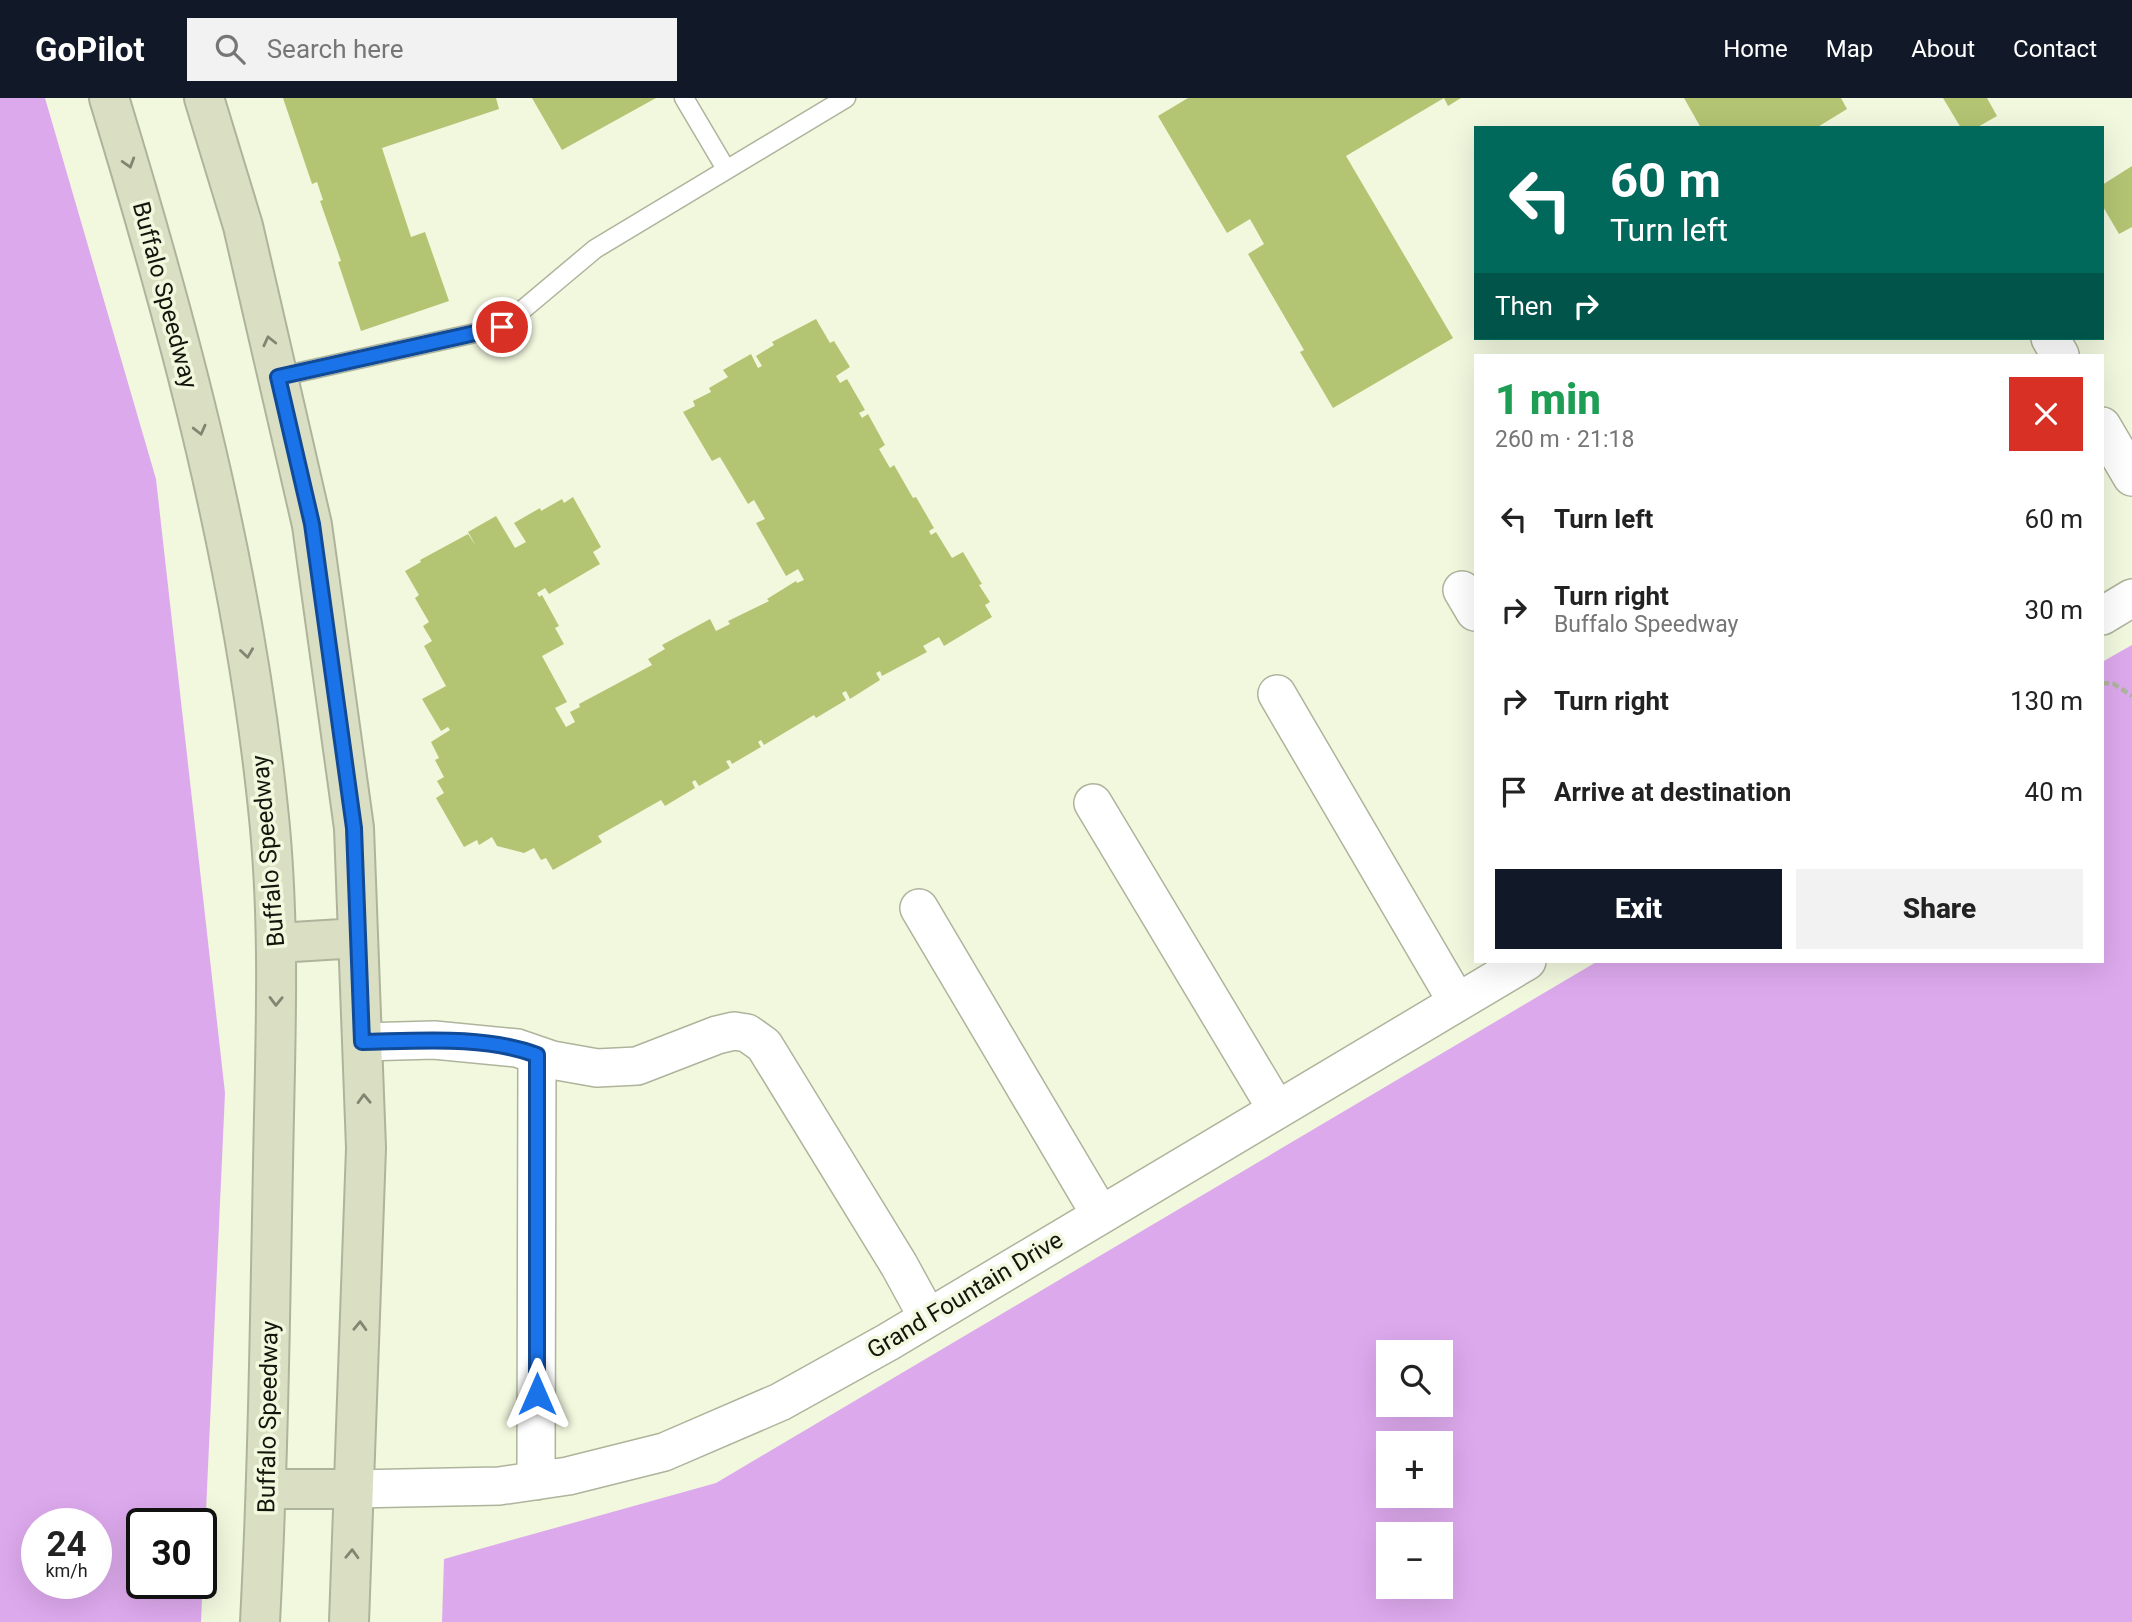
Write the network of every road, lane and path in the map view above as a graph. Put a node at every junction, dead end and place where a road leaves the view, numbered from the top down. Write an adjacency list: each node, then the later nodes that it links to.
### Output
1 (109, 98): 17 (main road, Buffalo Speedway, one-way to 17)
2 (204, 98): 6 (main road, one-way to 2)
3 (684, 98): 5 (lane)
4 (846, 98): 5 (lane)
5 (726, 169): 6 (lane)
6 (278, 377): 16 (main road)
7 (2104, 435): 8 (street)
8 (2132, 477)
9 (2132, 598): 10 (street)
10 (2104, 615)
11 (2104, 683): 13 (path)
12 (1277, 694): 19 (street)
13 (2132, 695)
14 (1093, 803): 22 (street)
15 (919, 908): 23 (street)
16 (358, 938): 17 (main road); 20 (main road)
17 (277, 943): 26 (main road, Buffalo Speedway, one-way to 26)
18 (1524, 963): 19 (street, Grand Fountain Drive)
19 (1457, 1002): 22 (street, Grand Fountain Drive)
20 (362, 1042): 21 (street); 27 (main road, one-way to 20)
21 (537, 1055): 24 (street); 25 (street)
22 (1277, 1110): 23 (street, Grand Fountain Drive)
23 (1100, 1214): 24 (street, Grand Fountain Drive)
24 (928, 1318): 25 (street, Grand Fountain Drive)
25 (536, 1481): 27 (street, Grand Fountain Drive)
26 (267, 1489): 27 (main road); 28 (main road, Buffalo Speedway)
27 (354, 1489): 29 (main road, one-way to 27)
28 (260, 1622)
29 (349, 1622)

